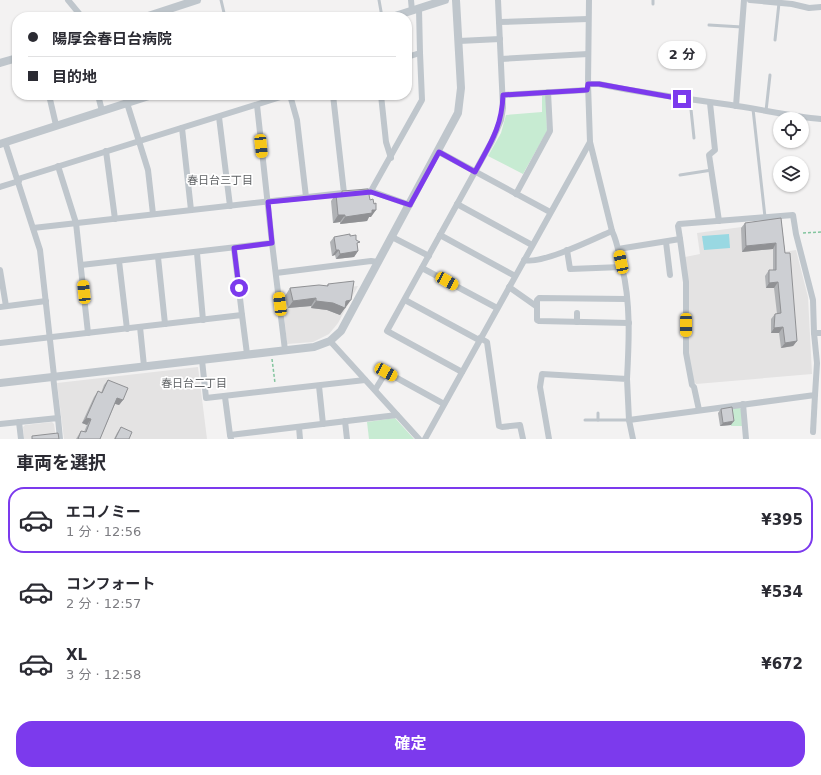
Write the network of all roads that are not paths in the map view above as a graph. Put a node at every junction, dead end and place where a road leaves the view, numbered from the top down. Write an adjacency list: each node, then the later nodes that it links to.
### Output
1 (68, 0): 19 (street)
2 (196, 0): 20 (street)
3 (221, 0): 21 (lane)
4 (379, 0): 22 (lane)
5 (411, 0): 18 (street)
6 (445, 0): 18 (street)
7 (456, 0): 30 (street)
8 (498, 0): 25 (street)
9 (589, 0): 24 (street)
10 (653, 0): 16 (lane)
11 (744, 0): 27 (street)
12 (750, 0): 13 (street)
13 (757, 0): 14 (street)
14 (778, 3): 15 (street); 29 (lane)
15 (801, 3): 17 (street)
16 (653, 4)
17 (821, 7)
18 (415, 10): 23 (street); 31 (street)
19 (78, 12)
20 (160, 12)
21 (224, 12)
22 (381, 12)
23 (408, 12)
24 (588, 19): 25 (street); 32 (street)
25 (499, 22): 28 (street)
26 (709, 25): 27 (lane)
27 (742, 27): 52 (street)
28 (500, 39): 30 (street); 35 (street)
29 (775, 40)
30 (459, 41): 65 (street)
31 (420, 53): 33 (street); 66 (street)
32 (588, 54): 35 (street); 38 (street)
33 (412, 56)
34 (12, 59): 36 (street)
35 (501, 59): 40 (street)
36 (0, 63)
37 (770, 75): 55 (lane)
38 (587, 87): 39 (street); 48 (street); 62 (street)
39 (548, 92): 40 (street); 75 (street)
40 (503, 95): 69 (street)
41 (50, 100): 58 (street)
42 (99, 100): 54 (street)
43 (136, 100): 49 (street)
44 (272, 100): 51 (street)
45 (291, 100): 76 (street)
46 (334, 100): 74 (street)
47 (382, 100): 66 (street)
48 (690, 100): 50 (street); 60 (lane)
49 (127, 103): 54 (street); 61 (street)
50 (710, 103): 52 (street); 68 (street)
51 (256, 105): 56 (street); 77 (street)
52 (736, 106): 53 (street)
53 (753, 109): 55 (street); 84 (lane)
54 (102, 111): 58 (street)
55 (766, 112): 57 (street)
56 (219, 117): 59 (street); 80 (street)
57 (821, 118)
58 (56, 125): 63 (street)
59 (182, 128): 61 (street); 81 (street)
60 (694, 138)
61 (140, 141): 64 (street); 83 (street)
62 (590, 142): 82 (street); 89 (street)
63 (3, 143): 71 (street)
64 (106, 151): 67 (street); 85 (street)
65 (439, 152): 69 (street); 79 (street)
66 (391, 158): 73 (street)
67 (58, 166): 71 (street); 87 (street)
68 (712, 170): 70 (lane); 86 (street)
69 (475, 172): 75 (street); 78 (street)
70 (680, 175)
71 (18, 180): 72 (street); 88 (street)
72 (0, 188)
73 (371, 192): 74 (street); 79 (street)
74 (344, 193): 76 (street)
75 (516, 194): 82 (street)
76 (306, 197): 77 (street)
77 (268, 202): 80 (street); 94 (street)
78 (457, 204): 90 (street); 95 (street)
79 (410, 205): 91 (street)
80 (230, 206): 81 (street)
81 (191, 210): 83 (street)
82 (550, 212): 95 (street)
83 (153, 214): 85 (street)
84 (765, 217): 86 (street); 128 (street)
85 (115, 219): 87 (street)
86 (719, 221): 92 (street)
87 (76, 223): 88 (street); 105 (street)
88 (33, 228): 115 (street)
89 (612, 231): 97 (street); 98 (street)
90 (440, 235): 100 (street); 111 (street)
91 (392, 237): 100 (street); 104 (street)
92 (680, 239): 93 (street); 149 (street)
93 (666, 242): 97 (street); 110 (street)
94 (272, 243): 96 (street); 109 (street)
95 (532, 245): 102 (street)
96 (234, 248): 99 (street); 120 (street)
97 (618, 249): 106 (street)
98 (567, 250): 102 (street); 106 (street)
99 (197, 253): 101 (street); 121 (street)
100 (429, 256): 107 (street)
101 (158, 257): 103 (street); 124 (street)
102 (524, 260): 111 (street)
103 (120, 261): 105 (street); 126 (street)
104 (378, 262): 109 (street); 132 (street)
105 (81, 265): 127 (street)
106 (622, 267): 113 (street)
107 (422, 268): 114 (street); 118 (street)
108 (0, 270): 117 (street)
109 (276, 273): 134 (street)
110 (670, 275)
111 (515, 276): 112 (street)
112 (508, 287): 116 (street); 118 (street)
113 (626, 299): 116 (street); 123 (street)
114 (405, 300): 131 (street); 138 (street)
115 (46, 301): 117 (street); 130 (street)
116 (536, 306): 122 (street)
117 (3, 307)
118 (497, 308): 131 (street)
119 (577, 313): 122 (street)
120 (242, 315): 121 (street); 135 (street)
121 (203, 320): 124 (street)
122 (576, 322): 123 (street)
123 (629, 323): 140 (street)
124 (165, 324): 125 (street)
125 (140, 327): 126 (street); 137 (street)
126 (127, 329): 127 (street)
127 (88, 333): 130 (street)
128 (814, 333): 129 (street); 145 (street)
129 (821, 333)
130 (50, 338): 133 (street); 139 (street)
131 (480, 339): 138 (street); 169 (street)
132 (330, 341): 134 (street); 141 (street)
133 (0, 343)
134 (285, 350): 135 (street)
135 (247, 354): 136 (street)
136 (202, 360): 137 (street); 146 (street)
137 (144, 366): 139 (street)
138 (462, 372): 147 (street)
139 (53, 376): 142 (street); 152 (street)
140 (627, 379): 155 (street); 170 (street)
141 (365, 380): 143 (street); 144 (street)
142 (0, 383)
143 (319, 386): 146 (street); 159 (street)
144 (375, 390): 147 (street); 151 (street)
145 (815, 395): 148 (street); 161 (street)
146 (225, 397): 162 (street)
147 (444, 404): 168 (street)
148 (743, 404): 149 (street); 172 (street)
149 (699, 410): 155 (street)
150 (598, 414): 154 (lane)
151 (397, 415): 156 (street); 167 (street)
152 (58, 418): 157 (street); 164 (street)
153 (585, 420): 154 (lane)
154 (598, 420): 155 (lane)
155 (629, 420): 171 (street)
156 (345, 421): 159 (street); 166 (street)
157 (20, 422): 158 (street); 163 (street)
158 (0, 424)
159 (323, 424): 160 (street)
160 (299, 427): 162 (street); 165 (street)
161 (813, 432)
162 (230, 437)
163 (21, 439)
164 (60, 439)
165 (300, 439)
166 (347, 439)
167 (419, 439)
168 (426, 439)
169 (523, 439)
170 (549, 439)
171 (633, 439)
172 (746, 439)

